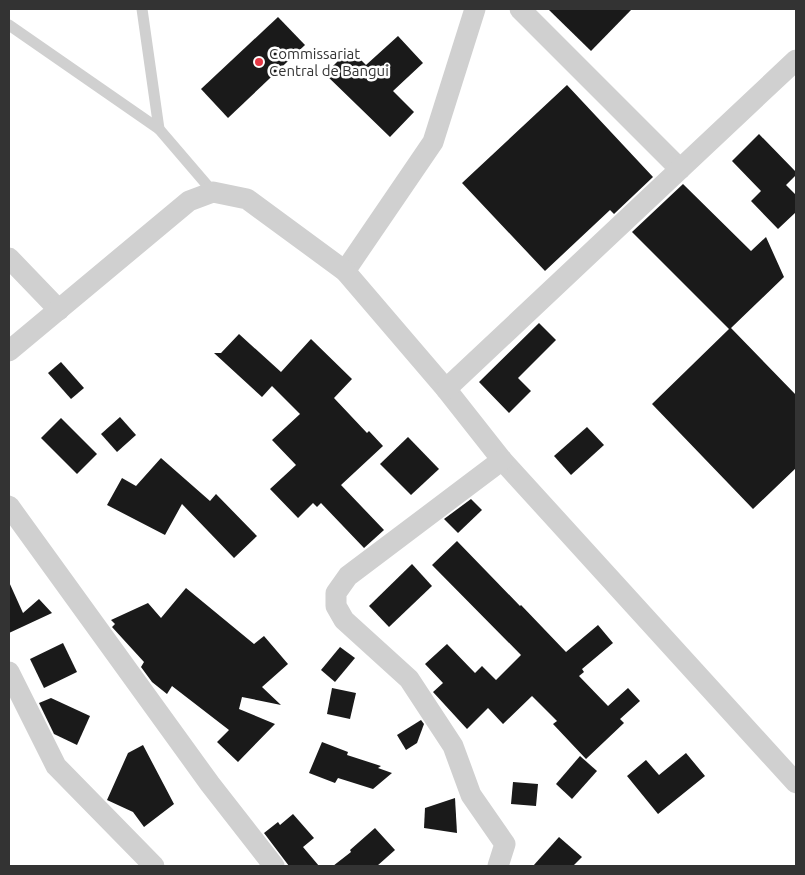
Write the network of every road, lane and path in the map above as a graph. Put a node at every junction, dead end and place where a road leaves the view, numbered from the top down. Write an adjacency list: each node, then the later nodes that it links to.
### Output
1 (142, 9): 6 (lane)
2 (474, 9): 10 (street)
3 (520, 9): 7 (street)
4 (9, 26): 6 (lane)
5 (796, 60): 7 (street)
6 (159, 128): 8 (lane)
7 (680, 169): 13 (street)
8 (213, 192): 10 (street); 11 (street)
9 (9, 258): 11 (street)
10 (345, 271): 13 (street)
11 (59, 310): 12 (street)
12 (9, 351)
13 (446, 389): 14 (street)
14 (502, 460): 17 (street); 20 (street)
15 (9, 506): 19 (street)
16 (9, 672): 18 (street)
17 (796, 783)
18 (154, 866)
19 (274, 866)
20 (498, 866)

